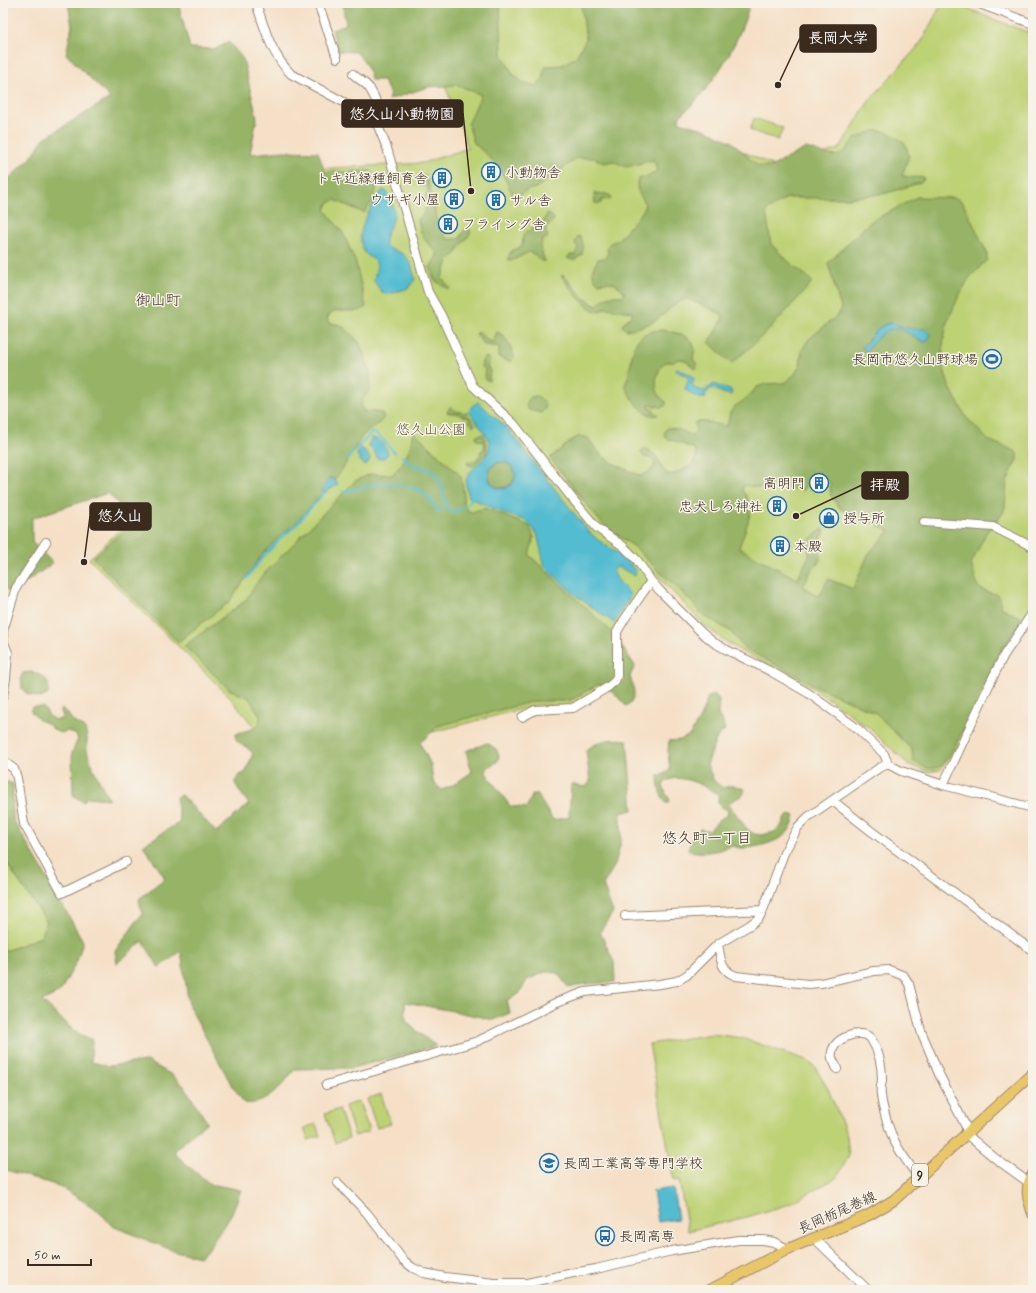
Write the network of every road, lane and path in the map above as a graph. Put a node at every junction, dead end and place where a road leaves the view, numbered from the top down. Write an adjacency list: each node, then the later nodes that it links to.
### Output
1 (256, 3): 7 (street)
2 (318, 3): 5 (street)
3 (976, 3): 4 (street)
4 (1033, 24)
5 (337, 58)
6 (353, 74): 7 (street)
7 (378, 126): 11 (street)
8 (924, 522): 10 (street)
9 (46, 542): 13 (street)
10 (1033, 547)
11 (651, 580): 14 (street); 16 (street)
12 (1033, 612): 17 (street)
13 (3, 696)
14 (522, 716)
15 (3, 761): 20 (street)
16 (888, 764): 17 (street); 18 (street)
17 (943, 785): 19 (street)
18 (833, 801): 21 (street); 24 (street)
19 (1033, 808)
20 (126, 862)
21 (764, 910): 22 (street); 23 (street)
22 (625, 916)
23 (718, 944): 27 (street); 28 (street)
24 (1033, 951)
25 (837, 1069): 29 (street)
26 (1033, 1073): 28 (main road, 長岡栃尾巻線 / 9)
27 (326, 1085)
28 (966, 1134): 29 (main road, 長岡栃尾巻線 / 9); 30 (street)
29 (918, 1177): 33 (main road, 長岡栃尾巻線 / 9)
30 (1031, 1178): 32 (main road)
31 (338, 1183): 34 (street)
32 (1033, 1214)
33 (814, 1238): 34 (main road, 長岡栃尾巻線 / 9); 36 (street)
34 (788, 1249): 35 (main road, 長岡栃尾巻線 / 9)
35 (710, 1290)
36 (868, 1290)

